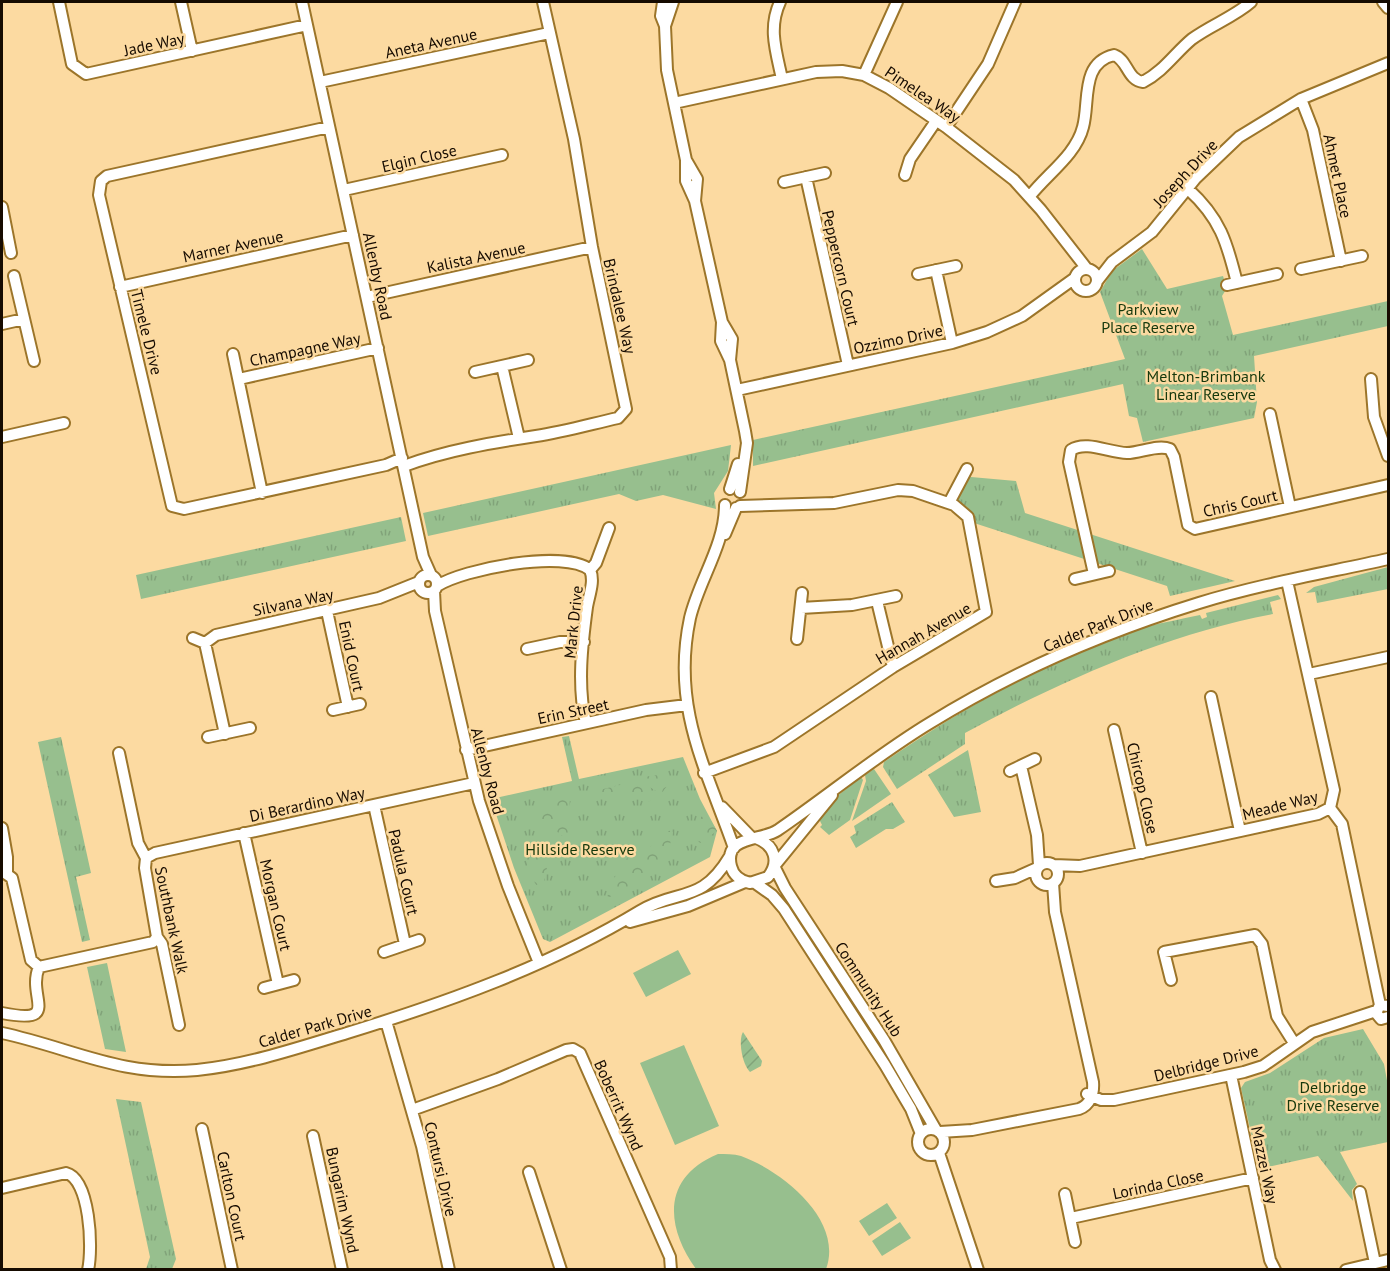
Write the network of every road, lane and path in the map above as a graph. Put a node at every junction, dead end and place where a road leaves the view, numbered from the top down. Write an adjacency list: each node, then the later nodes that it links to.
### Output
1 (59, 2): 14 (street, Jade Way)
2 (181, 2): 14 (street)
3 (302, 2): 11 (street, Allenby Road)
4 (543, 2): 13 (street, Brindalee Way)
5 (663, 2): 12 (street)
6 (673, 2): 12 (street)
7 (780, 2): 17 (street)
8 (897, 2): 16 (street)
9 (1015, 2): 21 (street)
10 (1251, 2): 30 (street)
11 (307, 25): 14 (street, Jade Way); 18 (street, Allenby Road)
12 (665, 26): 20 (street)
13 (549, 33): 18 (street, Aneta Avenue); 33 (street, Brindalee Way)
14 (192, 51)
15 (1387, 65): 19 (street, Joseph Drive)
16 (864, 75): 17 (street, Pimelea Way); 21 (street, Pimelea Way)
17 (782, 79): 20 (street, Pimelea Way)
18 (320, 82): 22 (street, Allenby Road)
19 (1301, 99): 28 (street, Joseph Drive); 36 (street, Ahmet Place)
20 (674, 103): 60 (street)
21 (941, 124): 25 (street); 30 (street, Pimelea Way)
22 (329, 127): 29 (street, Allenby Road); 46 (street, Timele Drive)
23 (502, 155): 29 (street, Elgin Close)
24 (825, 173): 26 (street)
25 (905, 175)
26 (806, 177): 27 (street); 55 (street, Peppercorn Court)
27 (784, 182)
28 (1188, 189): 37 (street, Joseph Drive); 42 (street)
29 (344, 190): 32 (street, Allenby Road)
30 (1028, 194): 44 (street, Pimelea Way)
31 (2, 207): 34 (street)
32 (353, 235): 46 (street, Marner Avenue); 47 (street, Allenby Road)
33 (592, 247): 47 (street, Kalista Avenue); 64 (street, Brindalee Way)
34 (11, 253)
35 (1362, 256): 36 (street)
36 (1341, 261): 39 (street)
37 (1112, 262): 44 (street, Joseph Drive); 45 (street, Joseph Drive)
38 (956, 266): 40 (street)
39 (1301, 269)
40 (936, 270): 41 (street); 50 (street)
41 (918, 274)
42 (1277, 274)
43 (14, 276): 48 (street)
44 (1082, 276): 45 (street); 45 (street); 50 (street, Ozzimo Drive)
45 (1098, 280)
46 (120, 287): 69 (street, Timele Drive)
47 (367, 297): 51 (street, Allenby Road)
48 (24, 319): 49 (street); 54 (street)
49 (2, 324)
50 (952, 343): 55 (street, Ozzimo Drive)
51 (378, 348): 58 (street, Champagne Way); 66 (street, Allenby Road)
52 (234, 354): 58 (street)
53 (528, 360): 56 (street)
54 (34, 361)
55 (848, 365): 60 (street, Ozzimo Drive)
56 (502, 366): 57 (street); 64 (street)
57 (475, 372)
58 (239, 379): 69 (street)
59 (1371, 379): 65 (street)
60 (737, 390): 70 (street)
61 (1270, 414): 72 (street)
62 (64, 423): 63 (street)
63 (2, 437)
64 (519, 438): 66 (street, Brindalee Way)
65 (1389, 456)
66 (403, 462): 69 (street, Timele Drive); 80 (street, Allenby Road)
67 (967, 469): 71 (street)
68 (1389, 485): 72 (street, Chris Court)
69 (262, 493)
70 (736, 500): 71 (street, Hannah Avenue); 96 (street)
71 (949, 503): 92 (street, Hannah Avenue)
72 (1290, 507): 77 (street, Chris Court)
73 (609, 528): 75 (street, Mark Drive)
74 (1389, 559): 79 (street, Calder Park Drive)
75 (590, 570): 80 (street, Silvana Way); 88 (street, Mark Drive)
76 (1109, 572): 77 (street)
77 (1094, 574): 78 (street)
78 (1075, 579)
79 (1287, 581): 93 (street, Meade Way); 110 (street, Calder Park Drive)
80 (428, 584): 85 (street, Silvana Way); 104 (street, Allenby Road)
81 (802, 593): 84 (street)
82 (896, 596): 83 (street)
83 (877, 601): 84 (street); 92 (street)
84 (801, 608): 87 (street)
85 (327, 611): 89 (street, Silvana Way); 97 (street, Enid Court)
86 (193, 638): 89 (street)
87 (797, 639)
88 (584, 642): 90 (street); 99 (street, Mark Drive)
89 (205, 643): 102 (street)
90 (527, 649)
91 (1389, 657): 93 (street)
92 (893, 666): 109 (street, Hannah Avenue)
93 (1309, 674): 114 (street, Meade Way)
94 (1211, 697): 116 (street)
95 (360, 704): 97 (street, Enid Court)
96 (687, 705): 99 (street, Erin Street); 109 (street)
97 (348, 707): 98 (street, Enid Court)
98 (333, 710)
99 (586, 723): 104 (street, Erin Street)
100 (250, 728): 102 (street)
101 (1114, 730): 120 (street, Chircop Close)
102 (225, 734): 103 (street)
103 (208, 737)
104 (466, 750): 111 (street, Allenby Road)
105 (119, 753): 121 (street, Southbank Walk)
106 (1035, 759): 107 (street)
107 (1021, 766): 108 (street); 122 (street)
108 (1010, 771)
109 (705, 776): 112 (street)
110 (844, 781): 118 (street, Calder Park Drive); 123 (street, Calder Park Drive)
111 (474, 783): 113 (street, Di Berardino Way); 137 (street, Allenby Road)
112 (716, 800): 118 (street); 119 (street)
113 (374, 805): 117 (street, Di Berardino Way); 134 (street, Padula Court)
114 (1330, 808): 116 (street, Meade Way); 145 (street)
115 (2, 828): 125 (street)
116 (1240, 831): 120 (street, Meade Way)
117 (244, 833): 121 (street, Di Berardino Way); 141 (street, Morgan Court)
118 (754, 838): 119 (street); 123 (street)
119 (733, 850): 128 (street); 130 (street, Calder Park Drive)
120 (1142, 853): 124 (street, Meade Way)
121 (147, 858): 131 (street, Southbank Walk)
122 (1045, 865): 124 (street, Meade Way); 126 (street); 129 (street); 129 (street)
123 (774, 866): 128 (street); 132 (street, Community Hub)
124 (1080, 866): 129 (street, Meade Way)
125 (4, 872): 138 (street)
126 (1015, 878): 127 (street); 129 (street)
127 (996, 881)
128 (750, 882): 130 (street, Calder Park Drive); 135 (street, Community Hub)
129 (1048, 882): 152 (street)
130 (622, 923): 137 (street, Calder Park Drive)
131 (157, 937): 138 (street); 148 (street, Southbank Walk)
132 (817, 937): 135 (street); 143 (street, Community Hub)
133 (419, 940): 134 (street)
134 (405, 944): 136 (street)
135 (806, 944): 144 (street, Community Hub)
136 (384, 952)
137 (541, 962): 147 (street, Calder Park Drive)
138 (39, 967): 146 (street)
139 (294, 980): 141 (street)
140 (1171, 980): 150 (street)
141 (278, 984): 142 (street)
142 (264, 987)
143 (859, 1000): 144 (street); 156 (street, Community Hub)
144 (847, 1007): 157 (street, Community Hub)
145 (1383, 1010): 150 (street, Delbridge Drive)
146 (2, 1013)
147 (384, 1022): 149 (street, Calder Park Drive); 153 (street, Contursi Drive)
148 (179, 1025)
149 (2, 1033)
150 (1294, 1043): 151 (street, Delbridge Drive)
151 (1231, 1075): 152 (street, Delbridge Drive); 161 (street, Mazzei Way)
152 (1089, 1095): 155 (street)
153 (412, 1110): 173 (street, Contursi Drive); 175 (street, Boberrit Wynd)
154 (202, 1129): 171 (street, Carlton Court)
155 (972, 1130): 156 (street); 159 (street)
156 (938, 1131): 157 (street); 159 (street)
157 (921, 1134): 159 (street)
158 (313, 1136): 172 (street, Bungarim Wynd)
159 (938, 1151): 176 (street)
160 (529, 1172): 174 (street)
161 (1252, 1179): 165 (street, Lorinda Close); 169 (street, Mazzei Way)
162 (2, 1188): 170 (street)
163 (1360, 1192): 168 (street)
164 (1065, 1194): 165 (street)
165 (1071, 1218): 166 (street)
166 (1075, 1242)
167 (1389, 1260): 168 (street)
168 (1375, 1263): 177 (street)
169 (1272, 1266)
170 (88, 1269)
171 (232, 1269)
172 (342, 1269)
173 (449, 1269)
174 (561, 1269)
175 (671, 1269)
176 (978, 1269)
177 (1346, 1269)

